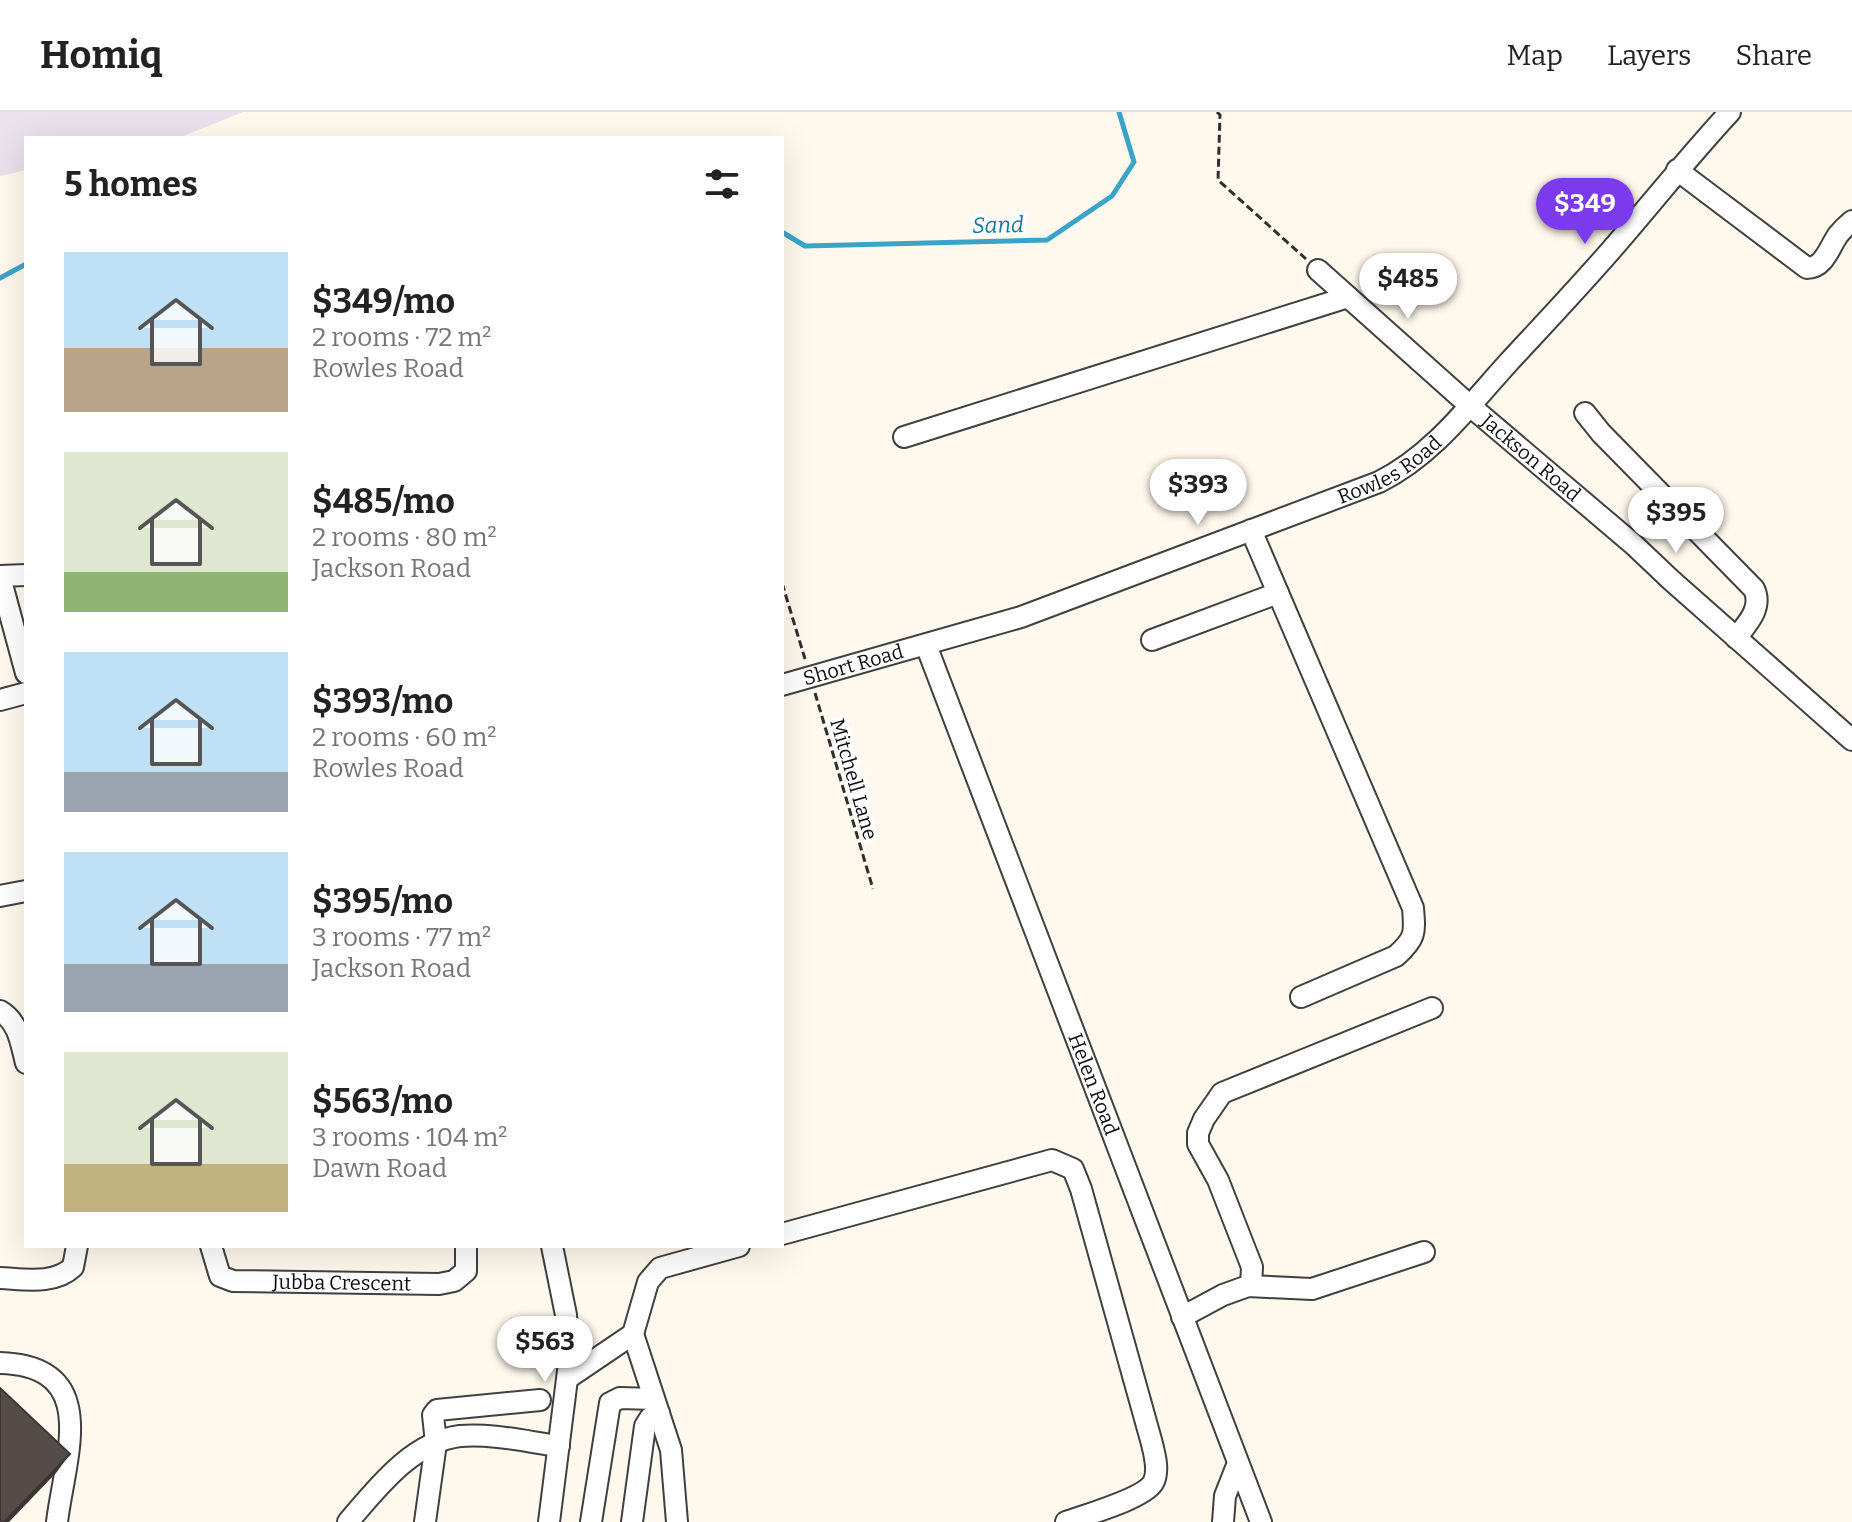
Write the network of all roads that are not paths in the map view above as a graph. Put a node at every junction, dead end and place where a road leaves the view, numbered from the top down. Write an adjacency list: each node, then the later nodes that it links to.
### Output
1 (1730, 112): 2 (street, Rowles Road)
2 (1677, 170): 3 (street); 6 (street, Rowles Road)
3 (1852, 221)
4 (1318, 270): 5 (street, Jackson Road)
5 (1348, 297): 6 (street, Jackson Road); 8 (street)
6 (1469, 405): 9 (street, Rowles Road); 13 (street, Jackson Road)
7 (1585, 413): 13 (street)
8 (904, 437)
9 (1251, 530): 12 (street); 15 (street, Rowles Road)
10 (24, 575): 11 (street)
11 (0, 576): 16 (street)
12 (1278, 593): 14 (street); 21 (street)
13 (1736, 638): 20 (street, Jackson Road)
14 (1152, 640)
15 (926, 645): 17 (street, Short Road); 34 (street, Helen Road)
16 (24, 666)
17 (784, 684)
18 (24, 694): 19 (street)
19 (0, 700)
20 (1852, 740)
21 (1301, 997)
22 (1432, 1008): 33 (street)
23 (0, 1011): 24 (street)
24 (24, 1056)
25 (784, 1233): 50 (street)
26 (77, 1248): 32 (street)
27 (212, 1248): 28 (street, Jubba Crescent)
28 (466, 1248)
29 (552, 1248): 37 (street)
30 (732, 1248): 35 (street)
31 (1424, 1252): 33 (street)
32 (0, 1278)
33 (1251, 1286): 34 (street)
34 (1182, 1317): 42 (street, Helen Road)
35 (633, 1334): 37 (street); 39 (street)
36 (0, 1363): 43 (street)
37 (568, 1378): 41 (street)
38 (540, 1400): 40 (street)
39 (656, 1406): 47 (street); 48 (street); 49 (street)
40 (436, 1443): 41 (street); 44 (street); 45 (street)
41 (559, 1446): 46 (street)
42 (1238, 1463): 51 (street); 52 (street, Helen Road)
43 (57, 1522)
44 (348, 1522)
45 (425, 1522)
46 (549, 1522)
47 (591, 1522)
48 (632, 1522)
49 (677, 1522)
50 (1066, 1522)
51 (1223, 1522)
52 (1261, 1522)

